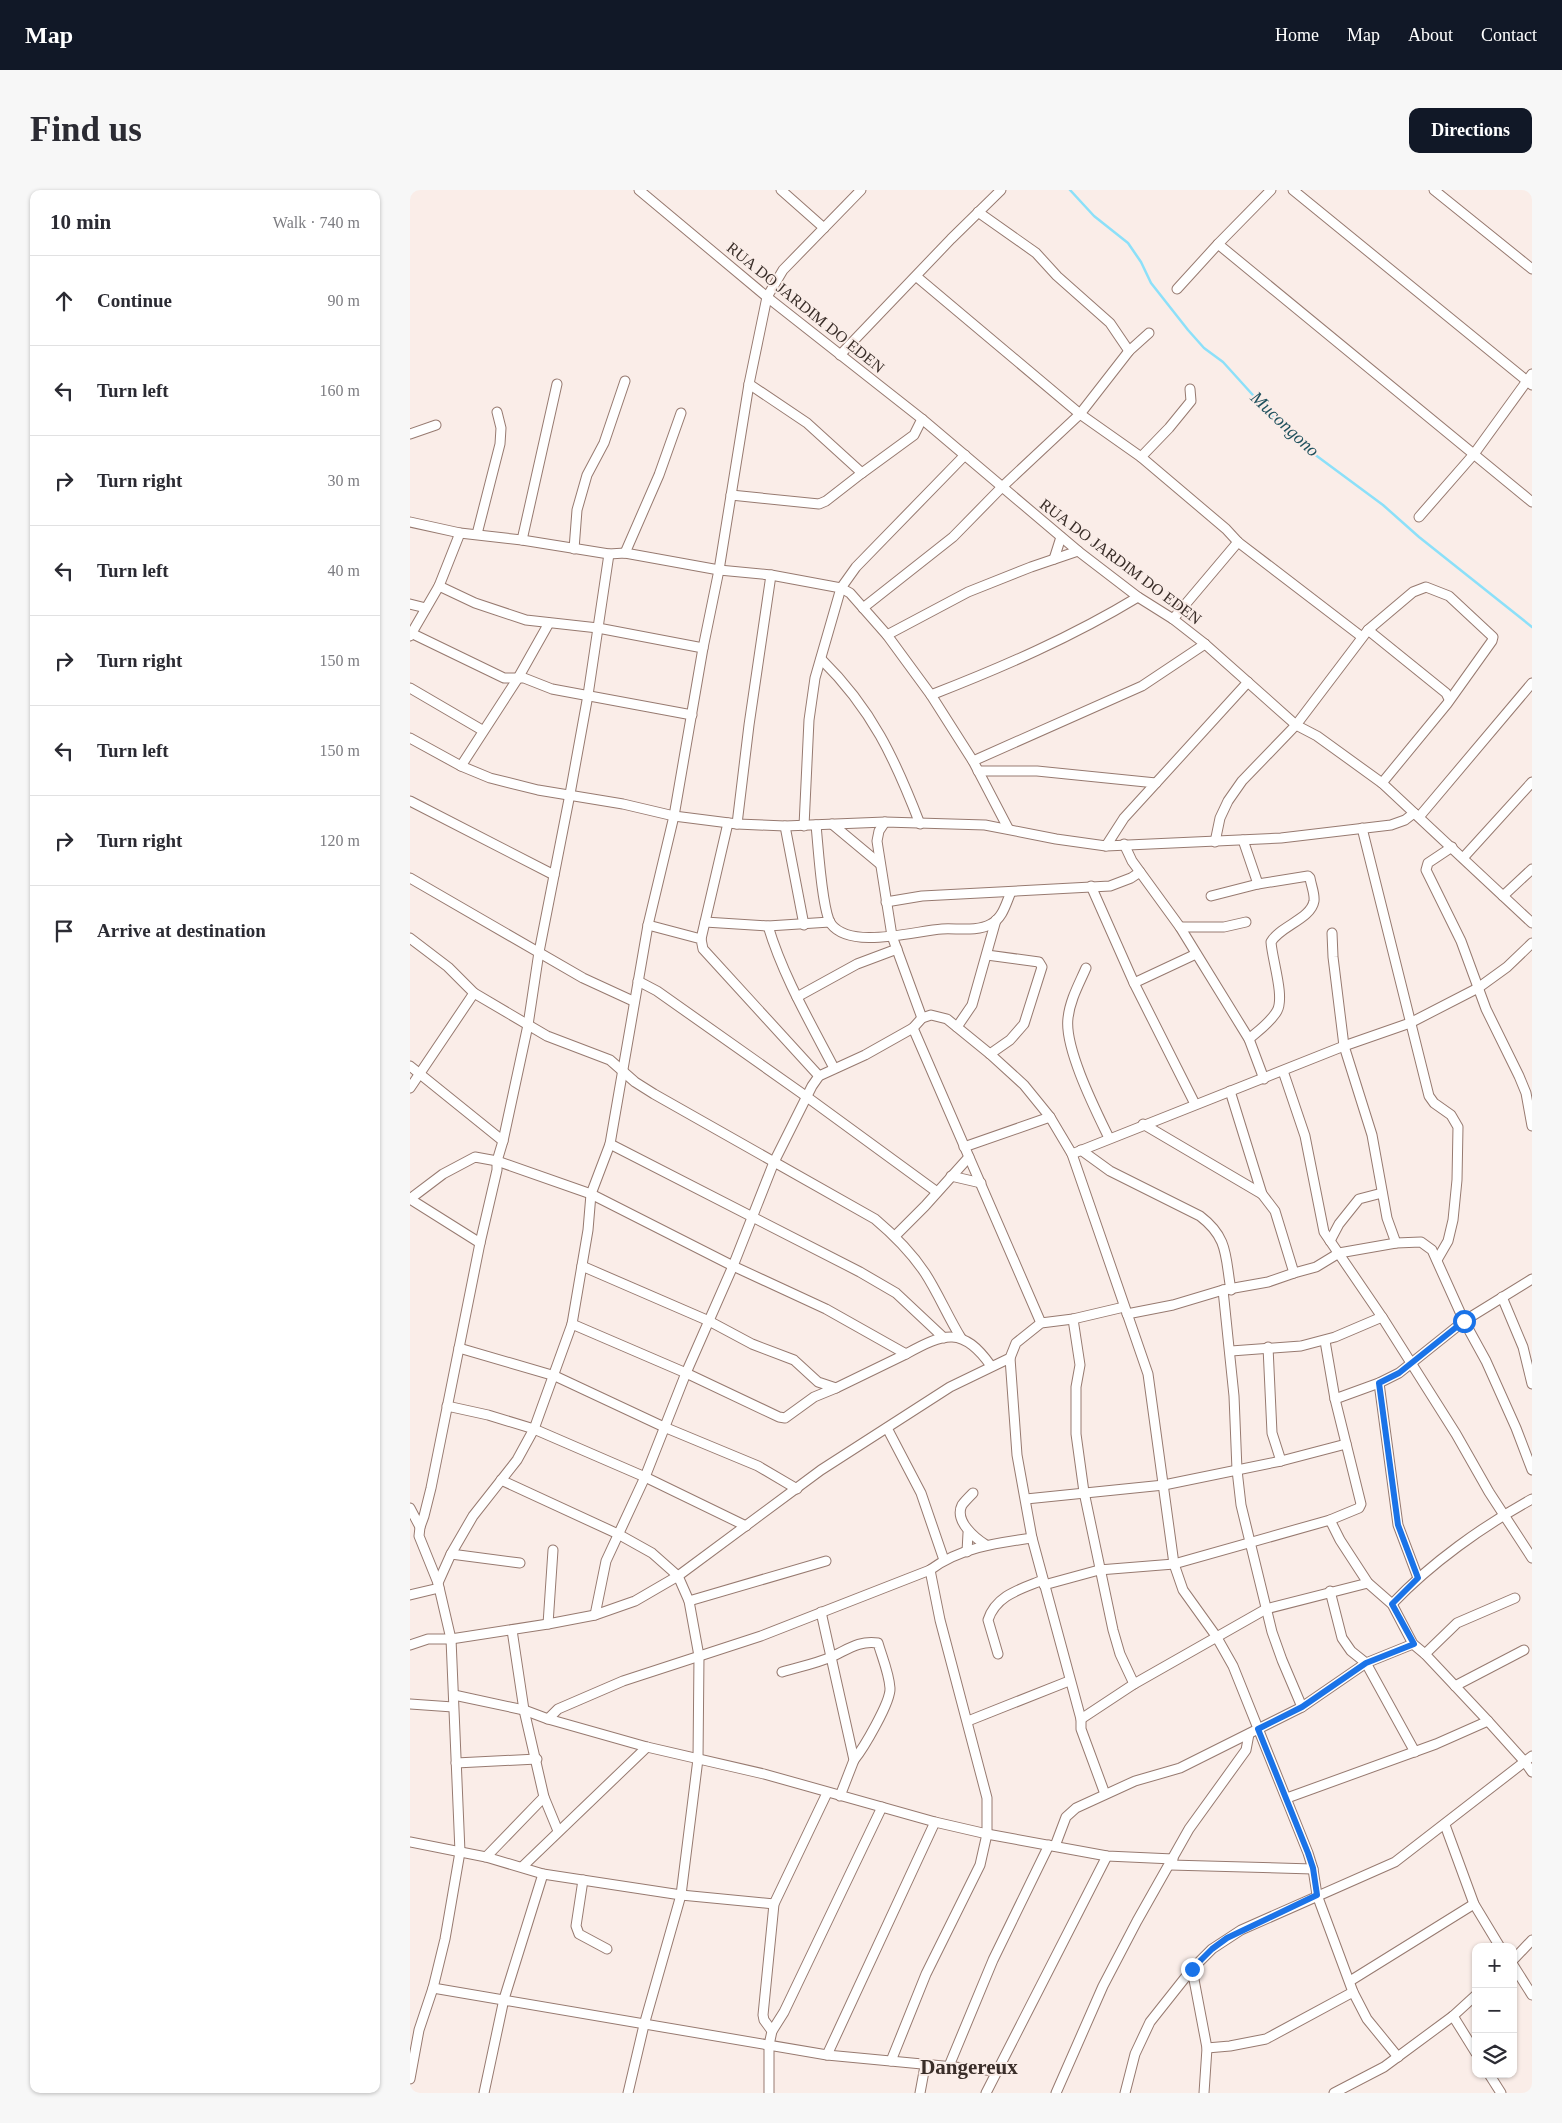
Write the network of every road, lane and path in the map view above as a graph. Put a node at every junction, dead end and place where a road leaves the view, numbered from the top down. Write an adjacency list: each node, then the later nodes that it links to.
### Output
1 (639, 190): 14 (street, RUA DO JARDIM DO EDEN)
2 (781, 190): 9 (street)
3 (861, 190): 9 (street)
4 (1001, 190): 8 (street)
5 (1271, 190): 10 (street)
6 (1293, 190): 18 (street)
7 (1434, 190): 11 (street)
8 (978, 212): 12 (street); 16 (street)
9 (824, 228): 14 (street)
10 (1218, 244): 13 (street); 29 (street)
11 (1532, 269)
12 (917, 277): 17 (street); 25 (street)
13 (1177, 289)
14 (767, 297): 17 (street, RUA DO JARDIM DO EDEN); 21 (street)
15 (1149, 333): 16 (street)
16 (1129, 351): 25 (street)
17 (840, 355): 26 (street, RUA DO JARDIM DO EDEN)
18 (1530, 380): 29 (street)
19 (625, 382): 43 (street)
20 (558, 384): 41 (street)
21 (749, 384): 32 (street); 34 (street)
22 (1190, 389): 31 (street)
23 (497, 412): 39 (street)
24 (681, 413): 45 (street)
25 (1080, 414): 31 (street); 33 (street)
26 (922, 420): 30 (street, RUA DO JARDIM DO EDEN); 32 (street)
27 (436, 425): 28 (street)
28 (410, 434)
29 (1474, 454): 35 (street); 36 (street)
30 (965, 455): 33 (street, RUA DO JARDIM DO EDEN); 51 (street)
31 (1141, 457): 42 (street)
32 (862, 473): 34 (street)
33 (1002, 486): 40 (street, RUA DO JARDIM DO EDEN); 55 (street)
34 (731, 494): 48 (street)
35 (1532, 502)
36 (1419, 517)
37 (410, 522): 38 (street)
38 (460, 533): 39 (street); 50 (street)
39 (477, 534): 41 (street)
40 (1061, 537): 44 (street, RUA DO JARDIM DO EDEN); 47 (street)
41 (522, 540): 43 (street)
42 (1238, 542): 56 (street); 60 (street)
43 (574, 549): 46 (street)
44 (1078, 551): 47 (street); 52 (street, RUA DO JARDIM DO EDEN)
45 (626, 553): 46 (street); 48 (street)
46 (609, 554): 58 (street)
47 (1054, 559): 61 (street)
48 (719, 570): 49 (street); 63 (street)
49 (771, 576): 51 (street); 87 (street)
50 (439, 586): 54 (street); 57 (street)
51 (841, 588): 55 (street); 64 (street)
52 (1138, 597): 56 (street, RUA DO JARDIM DO EDEN); 70 (street)
53 (410, 604): 54 (street)
54 (426, 608): 59 (street)
55 (863, 608): 61 (street)
56 (1173, 619): 62 (street, RUA DO JARDIM DO EDEN)
57 (548, 623): 58 (street); 65 (street)
58 (598, 628): 63 (street); 69 (street)
59 (411, 634): 65 (street)
60 (1365, 634): 71 (street); 71 (street); 73 (street)
61 (887, 635): 70 (street)
62 (1205, 644): 66 (street, RUA DO JARDIM DO EDEN); 76 (street)
63 (703, 648): 72 (street)
64 (821, 658): 89 (street); 92 (street)
65 (518, 678): 69 (street); 74 (street)
66 (1248, 682): 73 (street, RUA DO JARDIM DO EDEN); 80 (street)
67 (1532, 683): 84 (street)
68 (410, 688): 74 (street)
69 (588, 695): 72 (street); 82 (street)
70 (931, 695): 76 (street)
71 (1449, 699): 81 (street)
72 (692, 715): 85 (street)
73 (1296, 725): 81 (street, RUA DO JARDIM DO EDEN); 96 (street)
74 (482, 730): 77 (street)
75 (410, 738): 77 (street)
76 (972, 761): 78 (street)
77 (461, 766): 82 (street)
78 (978, 771): 80 (street); 93 (street)
79 (1532, 782): 100 (street)
80 (1156, 783): 98 (street)
81 (1382, 783): 84 (street, RUA DO JARDIM DO EDEN)
82 (570, 794): 85 (street); 104 (street)
83 (410, 801): 104 (street)
84 (1416, 815): 94 (street); 99 (street, RUA DO JARDIM DO EDEN)
85 (674, 816): 87 (street); 117 (street)
86 (884, 822): 88 (street); 89 (street); 101 (street)
87 (733, 824): 91 (street); 113 (street)
88 (832, 824): 90 (street); 101 (street)
89 (920, 824): 93 (street)
90 (816, 825): 92 (street); 114 (street)
91 (785, 826): 92 (street); 118 (street)
92 (804, 826)
93 (1008, 828): 98 (street)
94 (1362, 828): 95 (street); 138 (street)
95 (1243, 840): 96 (street); 106 (street)
96 (1214, 842): 97 (street)
97 (1124, 844): 98 (street); 103 (street)
98 (1106, 846)
99 (1452, 847): 100 (street, RUA DO JARDIM DO EDEN); 133 (street)
100 (1463, 858): 110 (street, RUA DO JARDIM DO EDEN)
101 (880, 864): 111 (street)
102 (1532, 869): 110 (street)
103 (1140, 872): 107 (street); 120 (street)
104 (554, 875): 127 (street)
105 (410, 878): 127 (street)
106 (1258, 884): 109 (street); 142 (street)
107 (1091, 886): 108 (street); 132 (street)
108 (1011, 892): 111 (street); 112 (street)
109 (1211, 896)
110 (1503, 896): 116 (street, RUA DO JARDIM DO EDEN)
111 (886, 902): 122 (street)
112 (996, 920): 122 (street); 129 (street)
113 (706, 922): 119 (street); 123 (street)
114 (830, 922): 118 (street); 122 (street)
115 (1246, 922): 120 (street)
116 (1532, 923)
117 (648, 925): 123 (street); 131 (street)
118 (804, 925): 119 (street)
119 (768, 926): 135 (street)
120 (1180, 927): 128 (street)
121 (1332, 933): 143 (street)
122 (892, 936): 126 (street)
123 (701, 939): 150 (street)
124 (410, 940): 134 (street)
125 (1532, 943): 133 (street)
126 (897, 949): 135 (street); 137 (street)
127 (539, 952): 136 (street); 139 (street)
128 (1196, 954): 132 (street); 142 (street)
129 (987, 955): 140 (street); 144 (street)
130 (1086, 968): 160 (street)
131 (638, 981): 136 (street); 155 (street)
132 (1134, 983): 156 (street)
133 (1478, 988): 138 (street); 154 (street)
134 (474, 993): 139 (street); 149 (street)
135 (797, 997): 146 (street)
136 (634, 1001): 147 (street)
137 (922, 1018): 140 (street); 141 (street)
138 (1410, 1023): 143 (street); 182 (street)
139 (528, 1025): 147 (street); 161 (street)
140 (957, 1027): 144 (street)
141 (913, 1028): 146 (street); 163 (street)
142 (1249, 1039): 151 (street)
143 (1344, 1046): 148 (street); 172 (street)
144 (990, 1054): 157 (street)
145 (410, 1066): 149 (street)
146 (834, 1068): 150 (street)
147 (622, 1070): 162 (street); 168 (street)
148 (1283, 1071): 151 (street); 178 (street)
149 (420, 1074): 152 (street); 161 (street)
150 (819, 1076): 155 (street)
151 (1264, 1079): 153 (street)
152 (410, 1088)
153 (1230, 1091): 156 (street); 174 (street)
154 (1529, 1094): 159 (street)
155 (807, 1097): 168 (street); 171 (street)
156 (1195, 1104): 158 (street)
157 (1050, 1117): 163 (street); 165 (street)
158 (1143, 1124): 160 (street); 174 (street)
159 (1532, 1126)
160 (1109, 1138): 164 (street)
161 (503, 1141): 167 (street)
162 (610, 1144): 173 (street); 176 (street)
163 (964, 1147): 166 (street)
164 (1081, 1150): 165 (street); 187 (street)
165 (1072, 1154): 189 (street)
166 (968, 1157): 169 (street); 170 (street)
167 (497, 1161): 173 (street); 175 (street); 179 (street)
168 (774, 1162): 176 (street); 177 (street)
169 (951, 1176): 170 (street); 171 (street)
170 (981, 1183): 194 (street)
171 (936, 1192): 177 (street)
172 (1382, 1193): 178 (street); 180 (street)
173 (591, 1194): 183 (street); 184 (street)
174 (1262, 1194): 185 (street)
175 (410, 1199): 179 (street)
176 (751, 1216): 184 (street); 196 (street)
177 (895, 1236): 197 (street)
178 (1330, 1241): 181 (street)
179 (480, 1243): 200 (street)
180 (1396, 1243): 181 (street); 182 (street)
181 (1339, 1254): 185 (street); 190 (street)
182 (1437, 1260): 192 (street)
183 (582, 1266): 193 (street); 195 (street)
184 (733, 1266): 193 (street); 202 (street)
185 (1294, 1272): 187 (street)
186 (1532, 1279): 188 (street)
187 (1227, 1290): 189 (street); 201 (street)
188 (1502, 1297): 192 (street); 209 (street)
189 (1126, 1310): 191 (street); 222 (street)
190 (1382, 1317): 198 (street); 204 (street)
191 (1073, 1319): 194 (street); 224 (street)
192 (1464, 1321): 204 (street); 219 (street)
193 (709, 1322): 206 (street); 210 (street)
194 (1041, 1323): 203 (street)
195 (572, 1324): 206 (street); 207 (street)
196 (944, 1338): 197 (street); 202 (street)
197 (961, 1338): 205 (street)
198 (1324, 1341): 199 (street); 211 (street)
199 (1268, 1347): 201 (street); 217 (street)
200 (459, 1348): 207 (street); 212 (street)
201 (1230, 1351): 218 (street)
202 (906, 1354): 210 (street)
203 (1010, 1358): 205 (street); 226 (street)
204 (1410, 1362): 208 (street); 229 (street)
205 (991, 1366): 214 (street)
206 (686, 1373): 210 (street); 213 (street)
207 (555, 1376): 213 (street); 215 (street)
208 (1379, 1383): 211 (street); 249 (street)
209 (1532, 1384)
210 (836, 1388)
211 (1335, 1399): 216 (street)
212 (447, 1406): 215 (street); 233 (street)
213 (664, 1427): 220 (street); 223 (street)
214 (887, 1428): 223 (street); 242 (street)
215 (534, 1429): 220 (street); 221 (street)
216 (1346, 1444): 217 (street); 230 (street)
217 (1281, 1460): 218 (street)
218 (1237, 1470): 222 (street); 236 (street)
219 (1532, 1470)
220 (645, 1477): 231 (street); 234 (street)
221 (501, 1480): 234 (street); 240 (street)
222 (1164, 1485): 224 (street); 245 (street)
223 (797, 1489): 231 (street)
224 (1084, 1492): 226 (street); 247 (street)
225 (973, 1493): 232 (street)
226 (1026, 1499): 235 (street)
227 (1532, 1499): 229 (street)
228 (410, 1508): 233 (street)
229 (1504, 1514): 241 (street); 249 (street)
230 (1330, 1520): 236 (street); 251 (street)
231 (746, 1526): 248 (street)
232 (968, 1532): 237 (street); 239 (street)
233 (416, 1533): 252 (street)
234 (618, 1534): 248 (street); 260 (street)
235 (1032, 1538): 237 (street); 250 (street)
236 (1249, 1543): 245 (street); 258 (street)
237 (986, 1545): 239 (street)
238 (553, 1550): 261 (street)
239 (967, 1552): 242 (street)
240 (451, 1554): 244 (street); 252 (street)
241 (1532, 1558)
242 (944, 1560): 246 (street)
243 (826, 1561): 256 (street)
244 (520, 1563)
245 (1174, 1564): 247 (street); 263 (street)
246 (930, 1570): 259 (street); 284 (street)
247 (1099, 1570): 250 (street); 275 (street)
248 (678, 1576): 256 (street); 260 (street)
249 (1418, 1578): 257 (street)
250 (1044, 1583): 268 (street); 274 (street)
251 (1368, 1583): 253 (street); 257 (street)
252 (438, 1586): 254 (street); 264 (street)
253 (1330, 1592): 258 (street); 272 (street)
254 (410, 1595)
255 (1515, 1598): 269 (street)
256 (689, 1601): 270 (street)
257 (1392, 1604): 265 (street)
258 (1266, 1609): 263 (street); 280 (street)
259 (821, 1612): 270 (street); 271 (street)
260 (595, 1614): 261 (street)
261 (548, 1624): 262 (street)
262 (512, 1630): 264 (street); 281 (street)
263 (1216, 1636): 275 (street); 286 (street)
264 (451, 1639): 266 (street); 277 (street)
265 (1414, 1644): 269 (street); 272 (street)
266 (410, 1645)
267 (1524, 1650): 276 (street)
268 (998, 1654)
269 (1425, 1654): 276 (street)
270 (699, 1656): 283 (street); 290 (street)
271 (831, 1657): 273 (street); 292 (street); 292 (street)
272 (1366, 1663): 280 (street); 288 (street)
273 (782, 1672)
274 (1069, 1681): 282 (street); 284 (street)
275 (1134, 1684): 282 (street)
276 (1455, 1686): 285 (street)
277 (454, 1696): 279 (street); 281 (street)
278 (410, 1704): 279 (street)
279 (453, 1707): 293 (street)
280 (1302, 1707): 286 (street)
281 (524, 1710): 283 (street); 289 (street)
282 (1081, 1719): 296 (street)
283 (548, 1720): 287 (street)
284 (968, 1721): 304 (street)
285 (1488, 1721): 288 (street); 291 (street)
286 (1254, 1731): 296 (street); 299 (street); 310 (street)
287 (646, 1747): 290 (street); 303 (street)
288 (1415, 1752): 299 (street)
289 (537, 1759): 293 (street); 298 (street)
290 (698, 1759): 295 (street); 316 (street)
291 (1529, 1759): 294 (street); 302 (street)
292 (854, 1760): 297 (street)
293 (456, 1763): 307 (street)
294 (1532, 1772)
295 (827, 1793): 297 (street); 317 (street)
296 (1105, 1794): 306 (street)
297 (840, 1796): 300 (street)
298 (544, 1797): 303 (street); 309 (street)
299 (1287, 1798): 312 (street)
300 (882, 1807): 301 (street); 334 (street)
301 (935, 1822): 304 (street); 338 (street)
302 (1445, 1825): 315 (street); 318 (street)
303 (558, 1831): 311 (street)
304 (986, 1834): 306 (street); 340 (street)
305 (410, 1842): 307 (street)
306 (1052, 1846): 308 (street); 342 (street)
307 (460, 1852): 309 (street); 326 (street)
308 (1107, 1856): 310 (street); 343 (street)
309 (486, 1857): 311 (street)
310 (1172, 1862): 312 (street); 351 (street)
311 (522, 1867): 313 (street)
312 (1313, 1868): 315 (street)
313 (542, 1874): 314 (street); 329 (street)
314 (583, 1880): 316 (street); 321 (street)
315 (1317, 1895): 323 (street); 325 (street)
316 (682, 1896): 317 (street); 332 (street)
317 (774, 1904): 334 (street)
318 (1474, 1904): 320 (street); 325 (street)
319 (1532, 1940): 322 (street)
320 (1498, 1943)
321 (607, 1949)
322 (1517, 1956)
323 (1192, 1969): 337 (street); 352 (street)
324 (1517, 1971): 328 (street)
325 (1350, 1981): 327 (street)
326 (433, 1988): 329 (street); 333 (street)
327 (1353, 1992): 337 (street); 339 (street)
328 (1532, 1995)
329 (504, 1999): 332 (street); 346 (street)
330 (1472, 1999): 331 (street)
331 (1453, 2016): 336 (street); 339 (street)
332 (644, 2025): 335 (street); 347 (street)
333 (415, 2029): 345 (street)
334 (772, 2031): 335 (street)
335 (769, 2045): 338 (street); 348 (street)
336 (1472, 2047)
337 (1207, 2048): 353 (street)
338 (827, 2055): 340 (street)
339 (1398, 2057): 354 (street)
340 (891, 2061): 341 (street)
341 (925, 2066): 342 (street); 349 (street)
342 (949, 2066): 343 (street)
343 (996, 2071): 350 (street)
344 (1492, 2078): 355 (street)
345 (410, 2079)
346 (484, 2093)
347 (628, 2093)
348 (769, 2093)
349 (920, 2093)
350 (986, 2093)
351 (1056, 2093)
352 (1124, 2093)
353 (1204, 2093)
354 (1334, 2093)
355 (1501, 2093)

